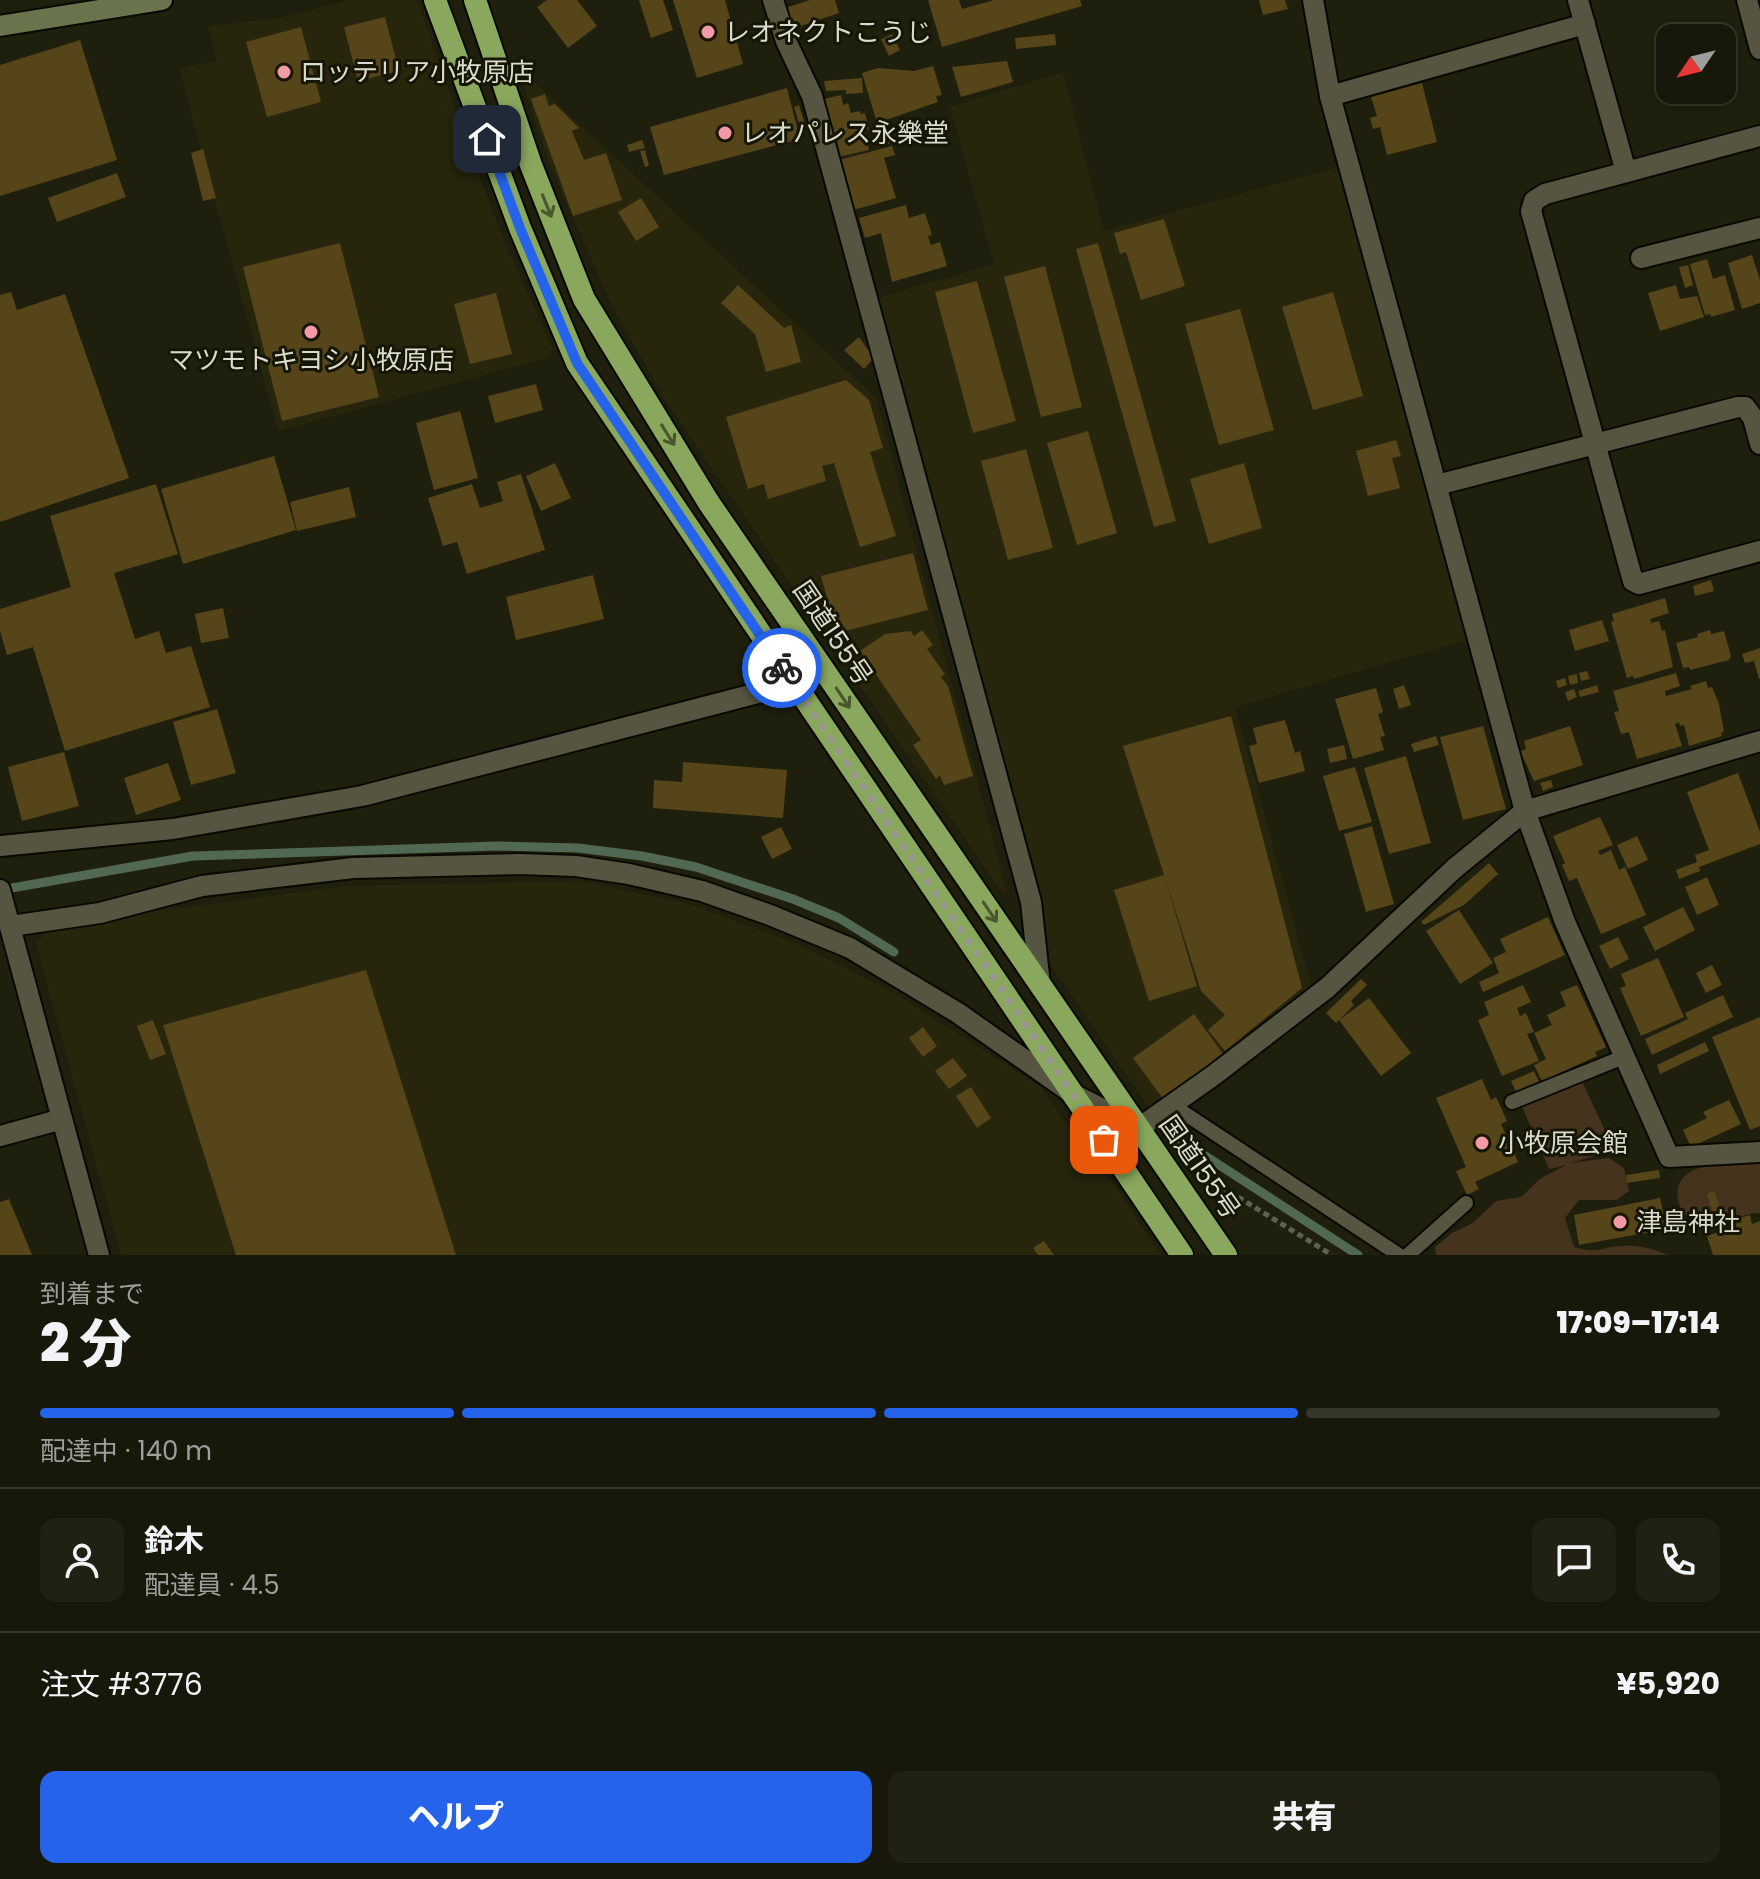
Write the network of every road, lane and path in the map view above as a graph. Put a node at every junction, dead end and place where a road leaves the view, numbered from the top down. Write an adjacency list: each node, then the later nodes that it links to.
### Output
1 (162, 0): 8 (main road)
2 (435, 0): 21 (highway)
3 (475, 0): 26 (highway, 国道155号, one-way to 26)
4 (773, 0): 26 (street)
5 (1313, 0): 12 (street)
6 (1578, 0): 9 (street)
7 (1747, 0): 11 (street)
8 (77, 7): 10 (main road)
9 (1585, 24): 12 (street); 14 (street)
10 (0, 26)
11 (1760, 49)
12 (1330, 96): 19 (street)
13 (1760, 136): 14 (street)
14 (1626, 172): 18 (street)
15 (1760, 228): 16 (street)
16 (1641, 258)
17 (1760, 444): 18 (street)
18 (1595, 446): 19 (street); 20 (street)
19 (1437, 485): 23 (street)
20 (1760, 551)
21 (792, 684): 24 (street); 28 (highway)
22 (1760, 741): 23 (street)
23 (1525, 811): 27 (street); 30 (street)
24 (0, 846)
25 (6, 908): 28 (street); 31 (street)
26 (1040, 985): 32 (highway, 国道155号)
27 (1626, 1056): 29 (lane); 34 (street)
28 (1073, 1094): 32 (street); 38 (highway)
29 (1512, 1102)
30 (1172, 1105): 32 (street); 41 (lane)
31 (62, 1119): 33 (street); 37 (street)
32 (1139, 1128): 39 (highway, 国道155号)
33 (0, 1136)
34 (1760, 1152)
35 (1203, 1175): 40 (path)
36 (1466, 1203): 42 (lane)
37 (99, 1255)
38 (1182, 1255)
39 (1226, 1255)
40 (1332, 1255)
41 (1399, 1255)
42 (1408, 1255)

